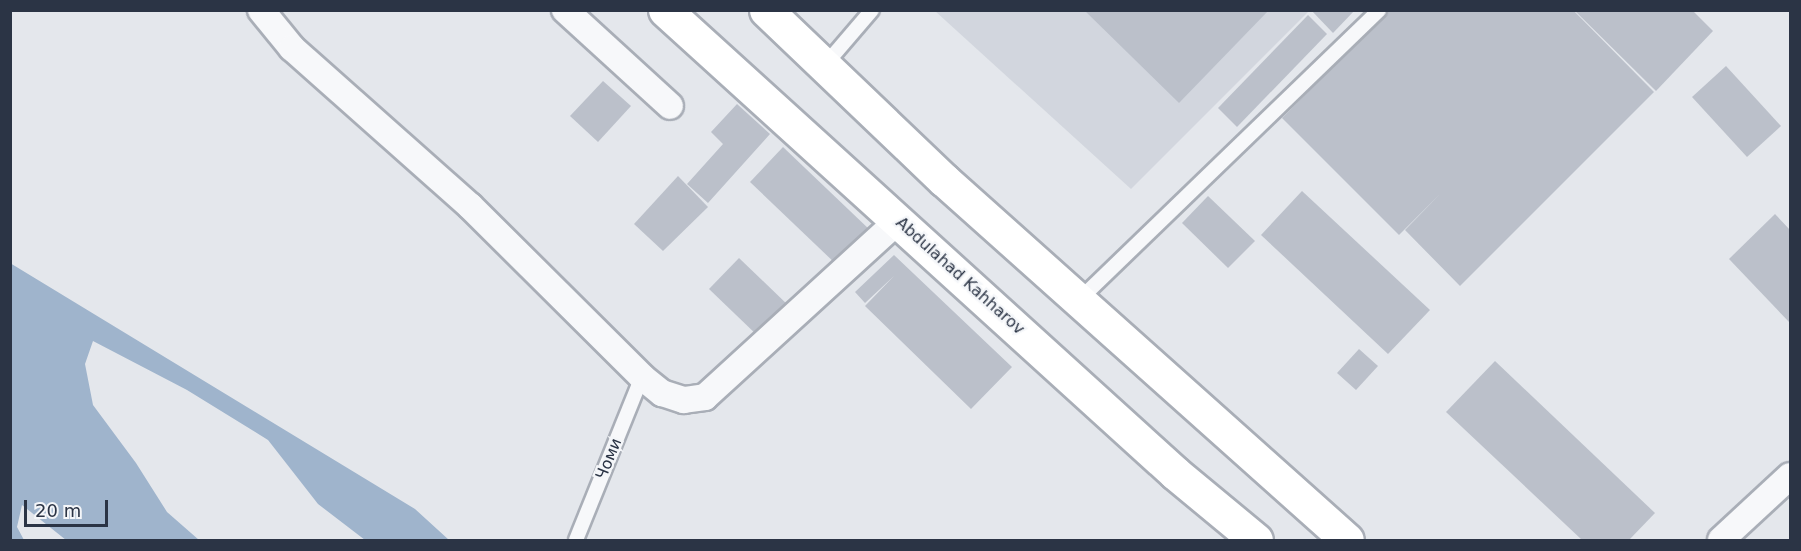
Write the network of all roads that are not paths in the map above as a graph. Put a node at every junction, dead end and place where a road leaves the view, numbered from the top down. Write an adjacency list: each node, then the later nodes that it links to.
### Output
1 (261, 10): 11 (street)
2 (565, 10): 8 (street)
3 (665, 10): 9 (main road, Abdulahad Kahharov)
4 (766, 10): 7 (main road)
5 (872, 10): 7 (lane)
6 (1379, 10): 10 (lane)
7 (825, 65): 10 (main road)
8 (670, 106)
9 (899, 220): 11 (street); 14 (main road, Abdulahad Kahharov)
10 (1079, 300): 15 (main road)
11 (642, 377): 13 (lane, Чоми)
12 (1791, 476): 16 (street)
13 (576, 540)
14 (1256, 540)
15 (1347, 540)
16 (1721, 540)

